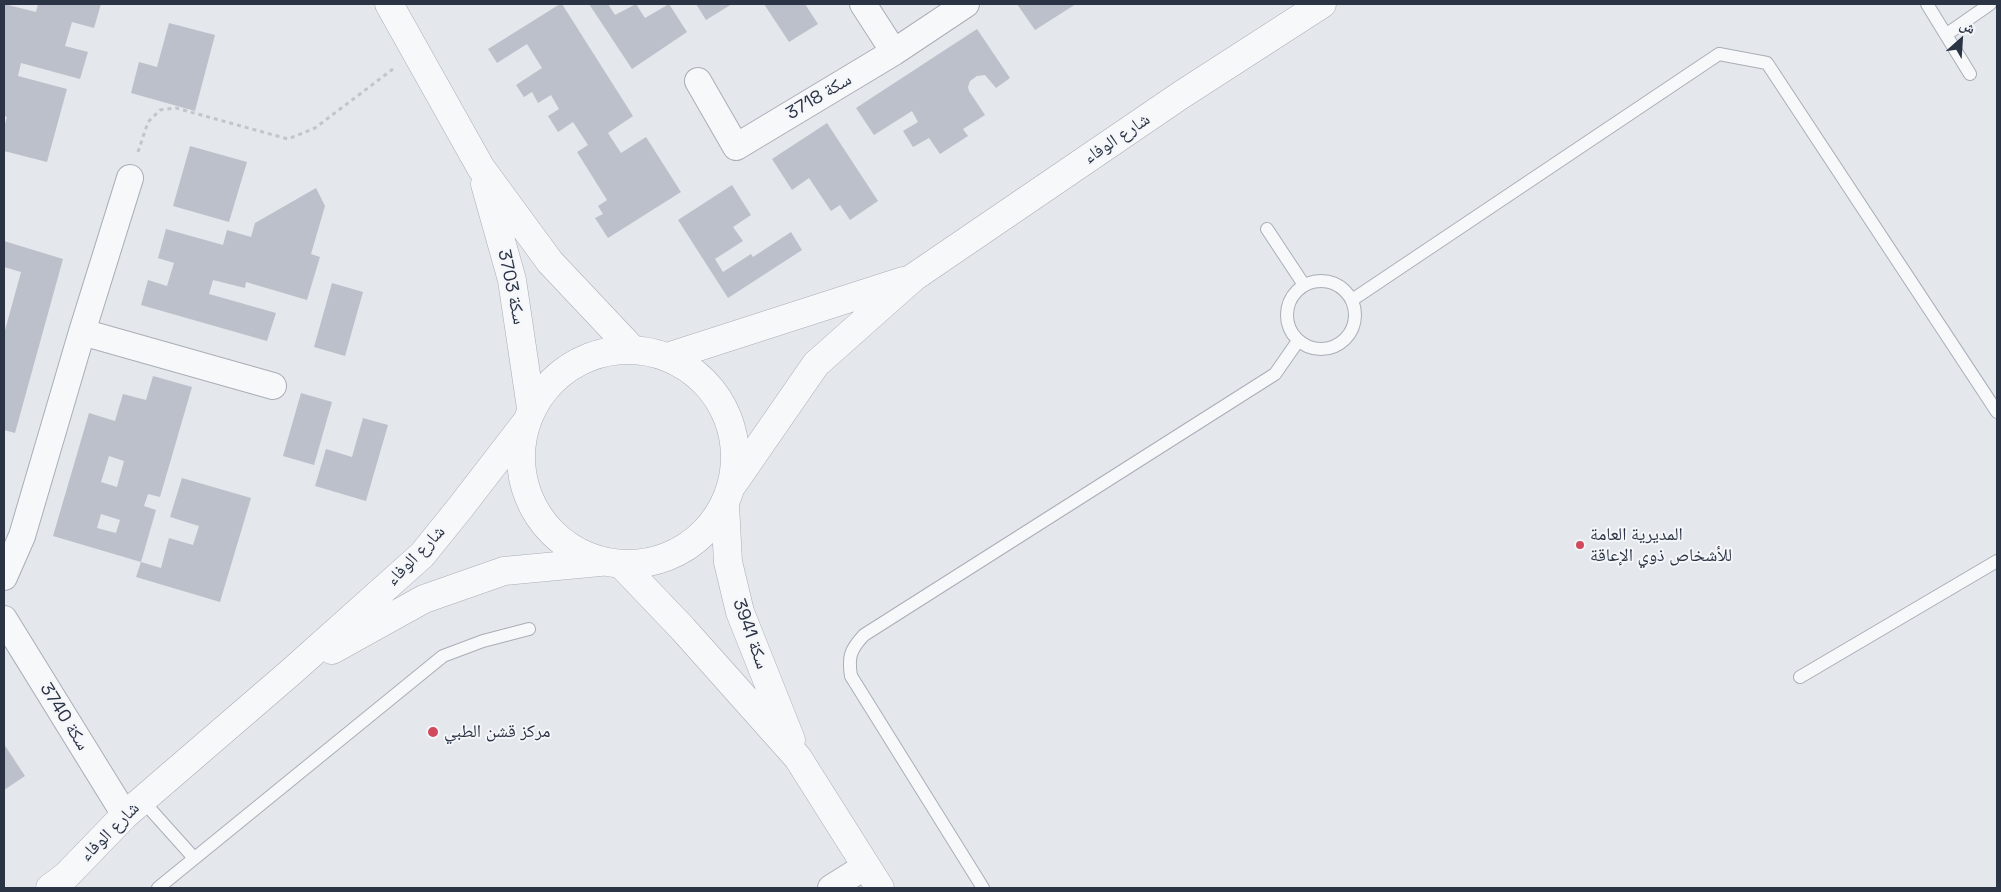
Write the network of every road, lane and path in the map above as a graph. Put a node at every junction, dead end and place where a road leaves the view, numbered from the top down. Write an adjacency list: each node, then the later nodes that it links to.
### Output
1 (389, 4): 8 (street, سكة 3703)
2 (863, 4): 9 (street)
3 (966, 4): 9 (street, سكة 3718)
4 (1322, 4): 15 (street, شارع الوفاء)
5 (1927, 4): 7 (lane)
6 (1990, 4): 7 (lane)
7 (1947, 34): 10 (lane)
8 (416, 52): 12 (street, سكة 3703); 13 (path)
9 (894, 52): 11 (street, سكة 3718)
10 (1970, 74)
11 (698, 81)
12 (480, 168): 20 (street, سكة 3703); 24 (street, سكة 3703)
13 (130, 178): 18 (street)
14 (1267, 229): 16 (lane)
15 (914, 277): 21 (street); 25 (street, شارع الوفاء)
16 (1304, 285): 17 (lane); 19 (lane)
17 (1352, 300): 19 (lane); 23 (lane)
18 (82, 332): 22 (street); 28 (street)
19 (1298, 341): 40 (lane)
20 (632, 349): 21 (street, شارع الوفاء); 24 (street, شارع الوفاء)
21 (667, 357): 25 (street, سكة 3941)
22 (274, 386)
23 (1997, 412)
24 (528, 416): 27 (street); 31 (street, شارع الوفاء)
25 (729, 495): 27 (street, شارع الوفاء); 33 (street, سكة 3941)
26 (1997, 561): 32 (lane)
27 (612, 563): 31 (street, شارع الوفاء); 33 (street, سكة 3941)
28 (4, 577)
29 (4, 620): 34 (street, سكة 3740)
30 (529, 630): 35 (lane)
31 (291, 672): 34 (street, شارع الوفاء)
32 (1800, 677)
33 (798, 758): 36 (street, سكة 3941)
34 (134, 808): 35 (lane); 37 (street, شارع الوفاء)
35 (194, 858): 38 (lane)
36 (873, 877): 39 (street)
37 (58, 884)
38 (158, 888)
39 (831, 888)
40 (983, 888)

